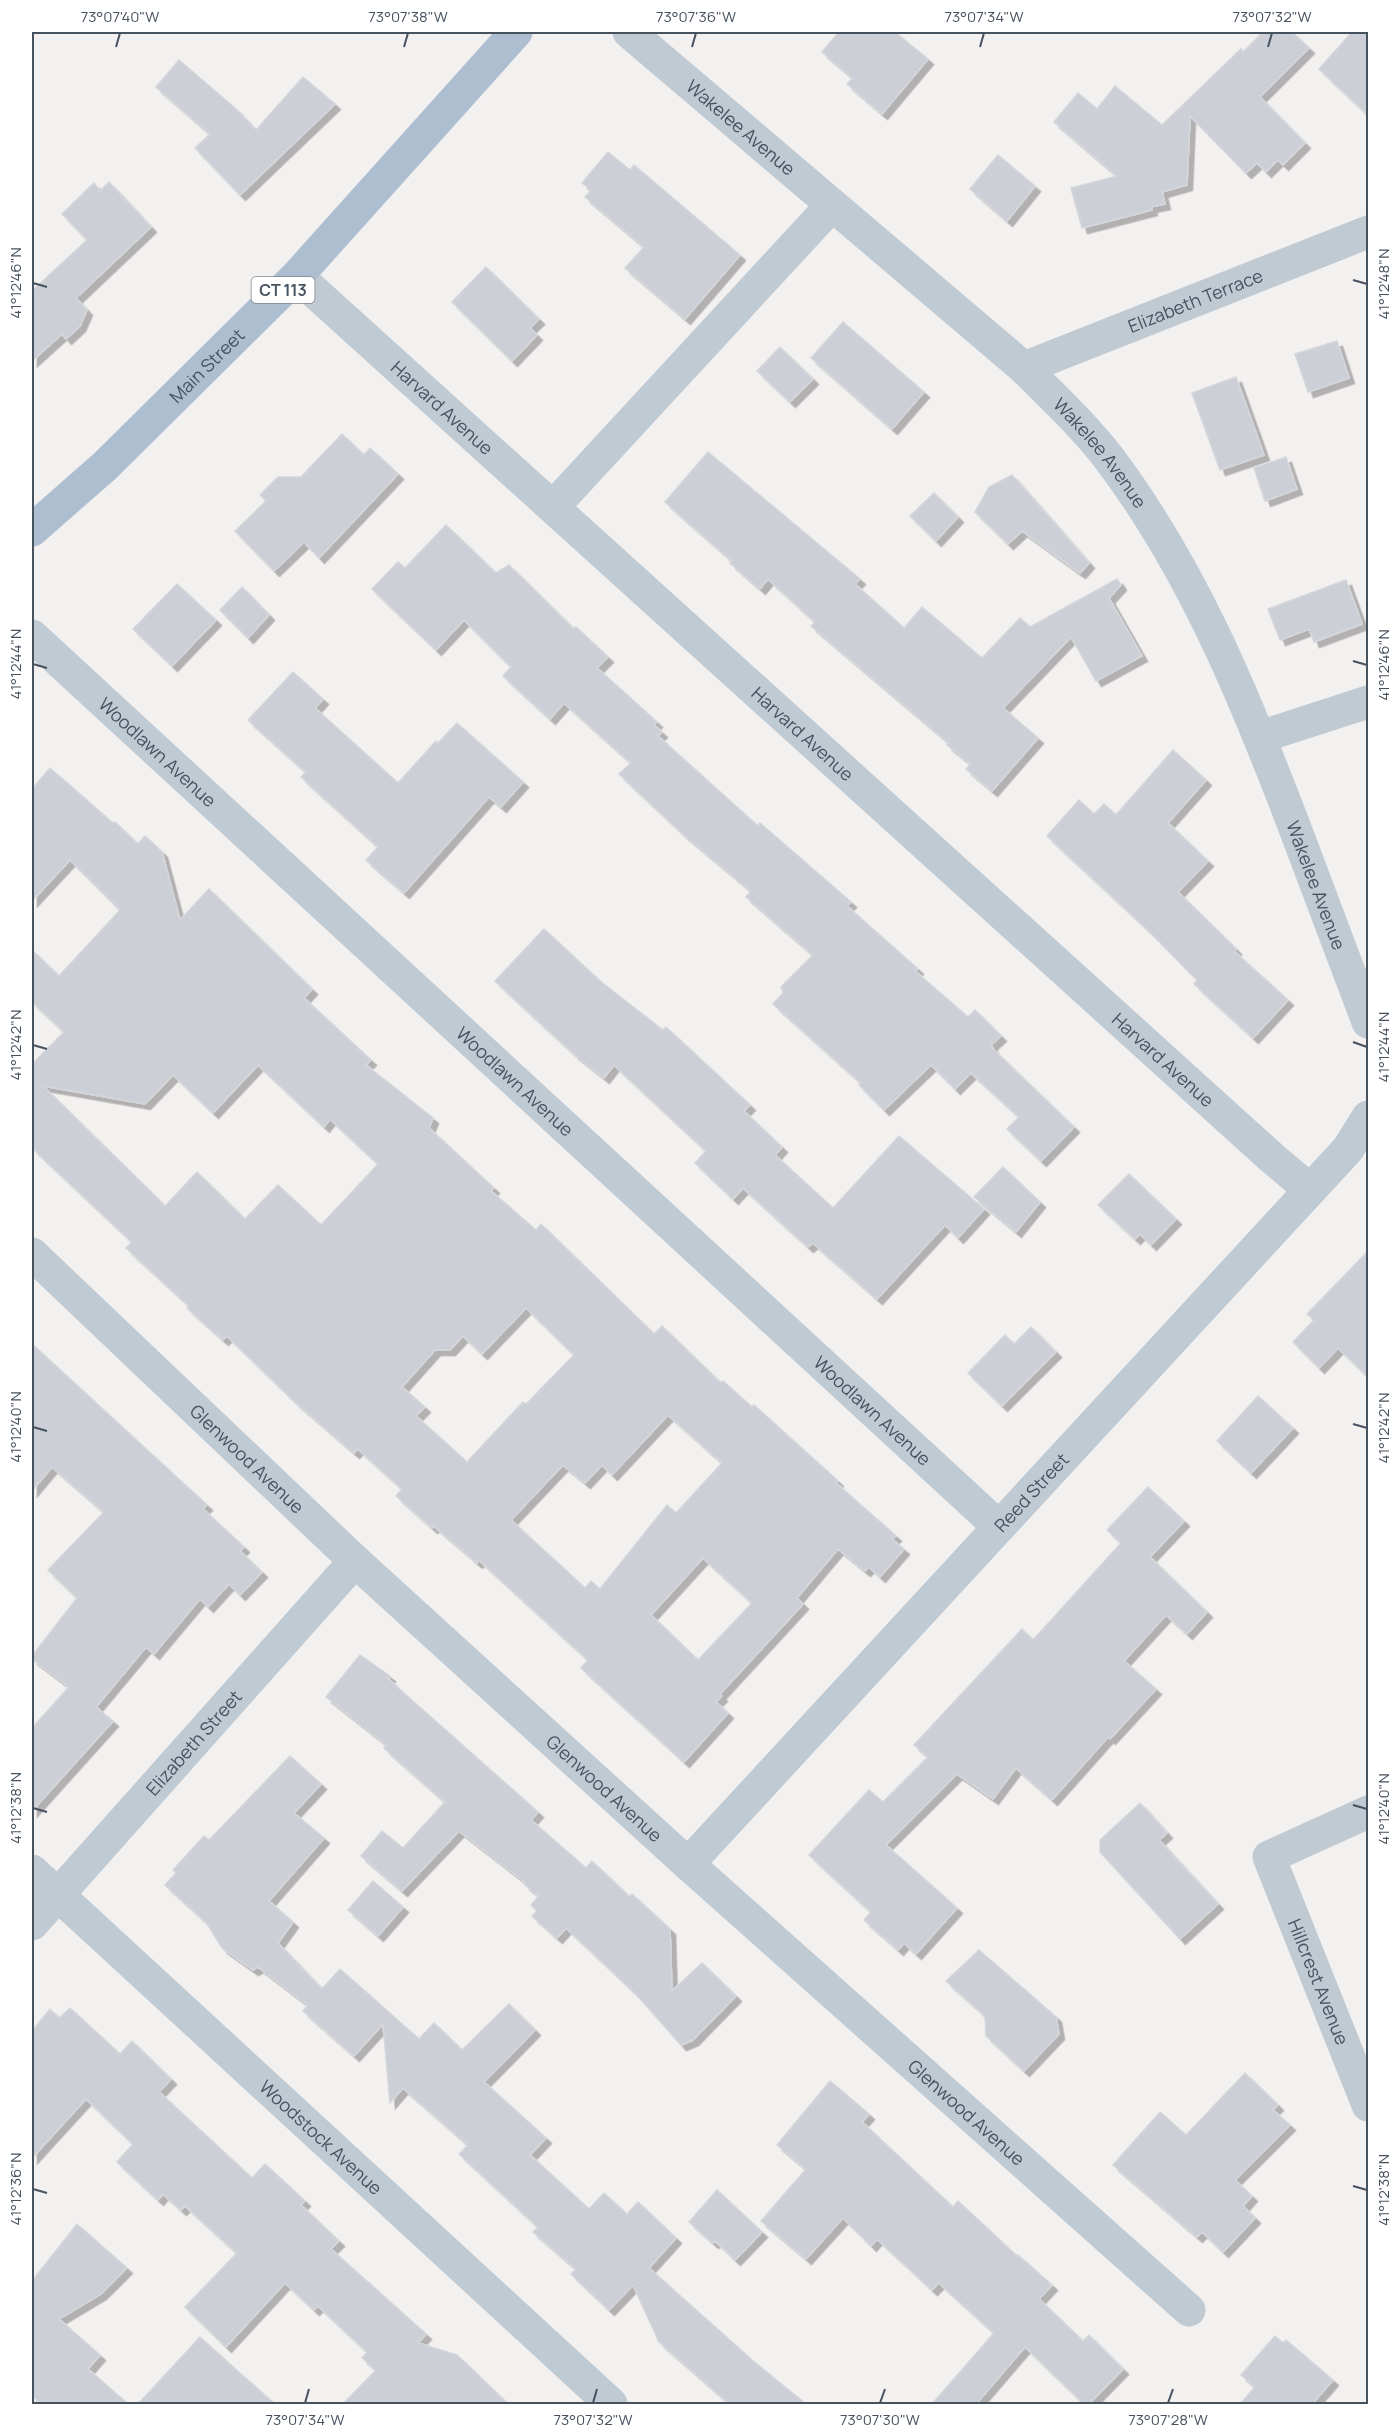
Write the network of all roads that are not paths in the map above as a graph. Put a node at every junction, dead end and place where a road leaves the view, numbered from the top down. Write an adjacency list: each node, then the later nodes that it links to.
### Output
1 (516, 32): 5 (main road, Main Street / CT 113)
2 (629, 32): 3 (street, Wakelee Avenue)
3 (832, 205): 6 (street, Wakelee Avenue); 7 (street)
4 (1368, 232): 6 (street, Elizabeth Terrace)
5 (297, 276): 7 (street, Harvard Avenue); 8 (main road, Main Street / CT 113)
6 (1024, 368): 11 (street, Wakelee Avenue)
7 (553, 507): 14 (street, Harvard Avenue)
8 (32, 530)
9 (32, 636): 16 (street, Woodlawn Avenue)
10 (1368, 702): 11 (street)
11 (1260, 737): 12 (street, Wakelee Avenue)
12 (1368, 1022)
13 (1368, 1117): 14 (street, Reed Street)
14 (1310, 1190): 16 (street, Reed Street)
15 (32, 1254): 17 (street, Glenwood Avenue)
16 (999, 1527): 19 (street, Reed Street)
17 (355, 1561): 19 (street, Glenwood Avenue); 21 (street, Elizabeth Street)
18 (1368, 1812): 23 (street, Hillcrest Avenue)
19 (688, 1864): 24 (street, Glenwood Avenue)
20 (32, 1871): 21 (street, Woodstock Avenue)
21 (57, 1894): 22 (street, Elizabeth Street); 25 (street, Woodstock Avenue)
22 (32, 1924)
23 (1368, 2105)
24 (1189, 2310)
25 (611, 2404)

